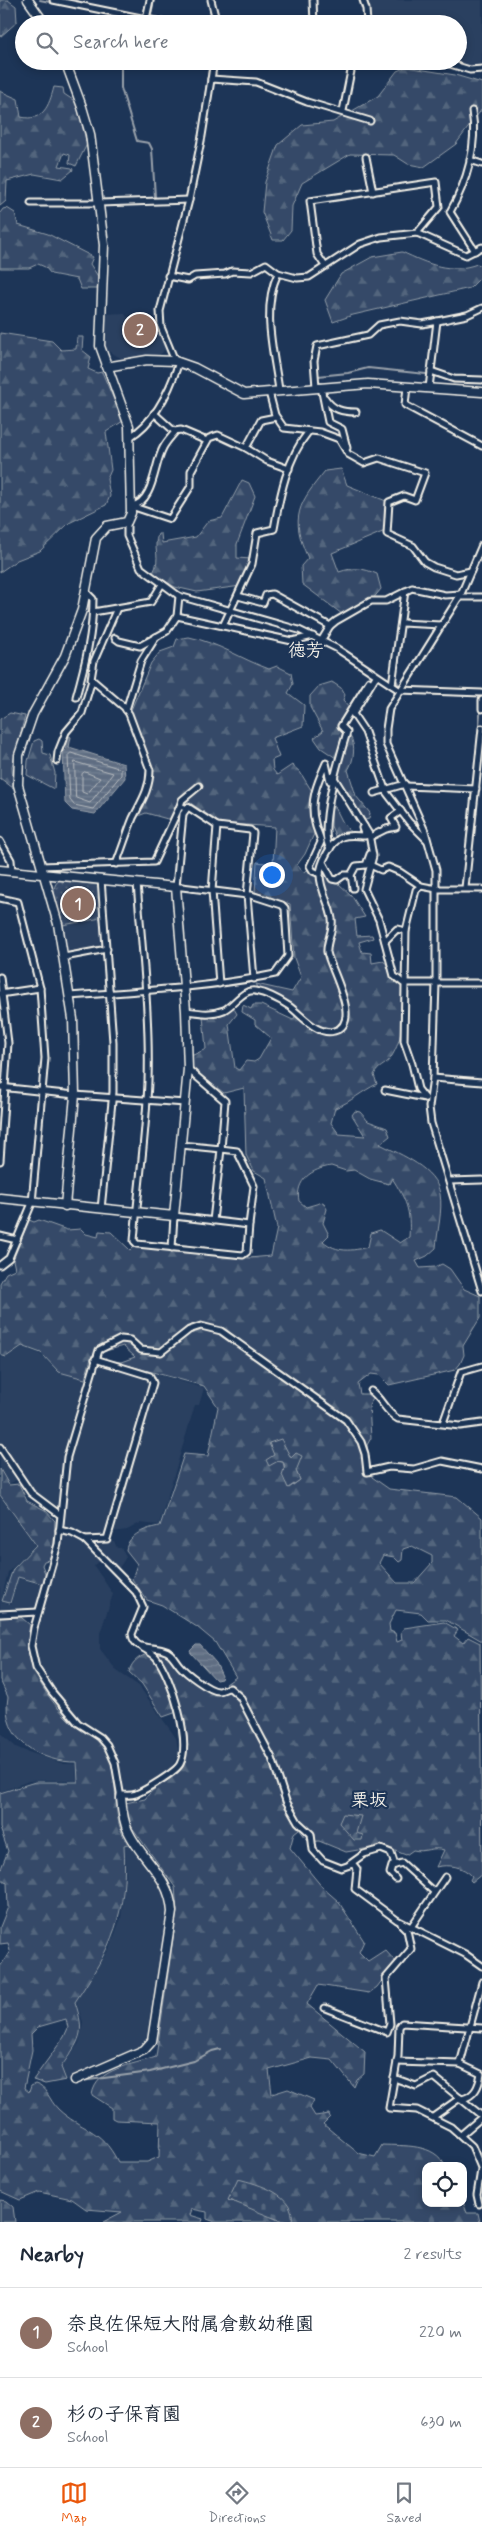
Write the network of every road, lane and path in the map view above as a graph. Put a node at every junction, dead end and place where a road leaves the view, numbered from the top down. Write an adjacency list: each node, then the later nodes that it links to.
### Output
1 (28, 0): 7 (street)
2 (53, 0): 8 (street)
3 (150, 0): 9 (street)
4 (211, 0): 10 (street)
5 (313, 0): 11 (street)
6 (363, 0): 12 (street)
7 (39, 15)
8 (129, 15)
9 (149, 15)
10 (215, 15)
11 (314, 15)
12 (366, 15)
13 (467, 69): 14 (street)
14 (482, 69)
15 (68, 70): 28 (street)
16 (212, 70): 18 (street)
17 (351, 70): 19 (street)
18 (211, 79): 19 (street); 26 (street)
19 (343, 111): 21 (street)
20 (472, 112): 23 (street)
21 (370, 121)
22 (366, 157): 25 (street)
23 (470, 160): 24 (street); 31 (street)
24 (482, 164)
25 (373, 192): 29 (street); 32 (street)
26 (189, 200): 28 (street); 34 (street)
27 (31, 202): 28 (street)
28 (100, 203): 38 (street)
29 (417, 233): 31 (street); 32 (street)
30 (482, 247): 31 (street)
31 (475, 251)
32 (325, 266): 33 (street)
33 (278, 273): 34 (street); 44 (street)
34 (168, 276): 37 (street)
35 (482, 308): 36 (street)
36 (436, 321): 39 (street); 41 (street)
37 (177, 362): 38 (street); 45 (street); 49 (street)
38 (106, 367): 53 (street)
39 (430, 373): 40 (street); 43 (street)
40 (482, 380)
41 (319, 387): 42 (street); 44 (street); 47 (street)
42 (407, 387): 43 (street); 55 (street)
43 (428, 388): 46 (street)
44 (279, 390): 45 (street)
45 (269, 392): 50 (street)
46 (482, 392)
47 (323, 396): 48 (street); 57 (street)
48 (356, 412)
49 (154, 413): 52 (street); 53 (street)
50 (276, 417): 51 (street); 56 (street)
51 (309, 430): 57 (street); 58 (street)
52 (174, 431): 54 (street); 59 (street)
53 (130, 436): 59 (street)
54 (207, 441): 56 (street); 59 (street)
55 (482, 446)
56 (246, 448): 58 (street)
57 (348, 454): 62 (street)
58 (289, 469): 67 (street)
59 (131, 506): 60 (street)
60 (127, 522): 63 (street); 65 (street)
61 (482, 545): 62 (street)
62 (471, 571): 68 (street)
63 (162, 584): 66 (street); 70 (street)
64 (405, 590): 68 (street); 74 (street); 76 (street)
65 (87, 593): 72 (street); 113 (street)
66 (179, 596): 71 (street); 73 (street)
67 (238, 596): 71 (street); 76 (street)
68 (460, 596): 69 (street); 77 (street)
69 (482, 597)
70 (117, 608): 72 (street); 83 (street)
71 (229, 610): 75 (street); 79 (street)
72 (93, 612): 87 (street)
73 (177, 616): 75 (street); 78 (street)
74 (401, 623): 77 (street); 84 (street)
75 (223, 626): 79 (street)
76 (330, 626): 81 (street)
77 (441, 626): 85 (street)
78 (157, 636): 80 (street); 90 (street)
79 (313, 636): 81 (street)
80 (115, 638)
81 (321, 641): 82 (street)
82 (375, 675): 84 (street); 93 (street); 98 (street)
83 (92, 680): 90 (street); 92 (street)
84 (392, 686): 85 (street)
85 (399, 690): 86 (street); 95 (street)
86 (482, 693)
87 (76, 697)
88 (482, 700): 89 (street)
89 (482, 709)
90 (126, 710): 109 (street)
91 (482, 728): 97 (street)
92 (57, 761)
93 (333, 776): 94 (street); 103 (street)
94 (331, 783): 107 (street); 115 (street)
95 (406, 785): 97 (street); 98 (street); 106 (street)
96 (199, 786): 100 (street)
97 (478, 787): 122 (street)
98 (386, 789): 99 (street); 101 (street)
99 (374, 793)
100 (182, 807): 102 (street); 109 (street); 120 (street)
101 (401, 811): 104 (street); 106 (street)
102 (217, 826): 125 (street); 126 (street)
103 (364, 826): 104 (street); 107 (street)
104 (370, 837): 108 (street)
105 (0, 841): 114 (street)
106 (429, 843): 123 (street)
107 (330, 849): 110 (street)
108 (372, 849): 111 (street); 116 (street)
109 (116, 864): 113 (street)
110 (324, 864): 115 (street); 116 (street)
111 (370, 865): 119 (street); 129 (street)
112 (0, 870): 114 (street)
113 (42, 870): 114 (street); 117 (street); 131 (street)
114 (12, 871)
115 (320, 874): 144 (street)
116 (351, 874): 121 (street)
117 (101, 879): 118 (street); 130 (street)
118 (137, 883): 120 (street); 140 (street)
119 (421, 886): 123 (street); 128 (street)
120 (176, 887): 125 (street); 138 (street)
121 (353, 888)
122 (465, 888): 123 (street); 124 (street)
123 (437, 889): 135 (street)
124 (482, 889)
125 (212, 891): 126 (street); 137 (street)
126 (247, 895): 133 (street); 133 (street)
127 (0, 898): 139 (street)
128 (406, 931): 129 (street); 134 (street)
129 (385, 942): 134 (street)
130 (108, 950): 131 (street); 141 (street)
131 (64, 957): 143 (street)
132 (0, 977): 142 (street)
133 (254, 979): 137 (street)
134 (406, 983): 135 (street); 154 (street)
135 (436, 983): 136 (street); 146 (street)
136 (482, 983)
137 (219, 984): 138 (street)
138 (184, 987): 140 (street); 144 (street)
139 (40, 988): 142 (street); 150 (street)
140 (145, 990): 141 (street); 155 (street)
141 (111, 993): 143 (street); 153 (street)
142 (2, 994): 149 (street)
143 (70, 996): 152 (street)
144 (186, 1011): 145 (street)
145 (188, 1069): 156 (street); 158 (street)
146 (433, 1078): 147 (street); 154 (street)
147 (482, 1082)
148 (0, 1087): 149 (street)
149 (7, 1087): 150 (street); 159 (street)
150 (43, 1090): 152 (street); 163 (street)
151 (385, 1090): 154 (street)
152 (75, 1095): 153 (street); 164 (street)
153 (113, 1098): 155 (street); 165 (street)
154 (427, 1099): 161 (street)
155 (147, 1101): 156 (street); 166 (street)
156 (186, 1103): 157 (street)
157 (181, 1145): 158 (street); 167 (street)
158 (220, 1149): 168 (street); 169 (street)
159 (0, 1161)
160 (482, 1180): 161 (street)
161 (450, 1181): 174 (street)
162 (0, 1198): 163 (street)
163 (32, 1202): 164 (street); 171 (street)
164 (65, 1206): 165 (street)
165 (102, 1209): 166 (street)
166 (136, 1213): 167 (street); 172 (street)
167 (174, 1216): 168 (street); 172 (street)
168 (213, 1221): 169 (street)
169 (249, 1224): 172 (street)
170 (0, 1236): 171 (street)
171 (17, 1240): 173 (street)
172 (172, 1248)
173 (0, 1265)
174 (480, 1275): 175 (street)
175 (482, 1291)
176 (95, 1359): 182 (street); 183 (street); 185 (street)
177 (482, 1366): 179 (street)
178 (371, 1391): 179 (street)
179 (443, 1423): 180 (street)
180 (482, 1423)
181 (0, 1447): 183 (street)
182 (482, 1469)
183 (60, 1514): 184 (street)
184 (59, 1530): 185 (street); 186 (street)
185 (85, 1540): 188 (street)
186 (38, 1612): 187 (street); 189 (street)
187 (0, 1614)
188 (143, 1648): 189 (street); 190 (street)
189 (121, 1796): 208 (street)
190 (350, 1864): 191 (street); 195 (street)
191 (396, 1865): 193 (street); 194 (street)
192 (445, 1877): 194 (street)
193 (396, 1879)
194 (434, 1892): 196 (street)
195 (398, 1920): 196 (street); 200 (street)
196 (411, 1927): 197 (street)
197 (482, 1966)
198 (482, 1982): 202 (street)
199 (325, 2008): 200 (street)
200 (390, 2024): 201 (street)
201 (402, 2024): 202 (street); 204 (street)
202 (471, 2027): 203 (street); 205 (street)
203 (482, 2028)
204 (397, 2062): 205 (street); 207 (street)
205 (460, 2064): 206 (street)
206 (481, 2074): 209 (street)
207 (394, 2078): 209 (street); 211 (street)
208 (74, 2080)
209 (461, 2099): 210 (street); 211 (street)
210 (482, 2116): 212 (street)
211 (433, 2117): 212 (street)
212 (462, 2134): 213 (street)
213 (480, 2156): 214 (street)
214 (482, 2170): 215 (street)
215 (479, 2204)

